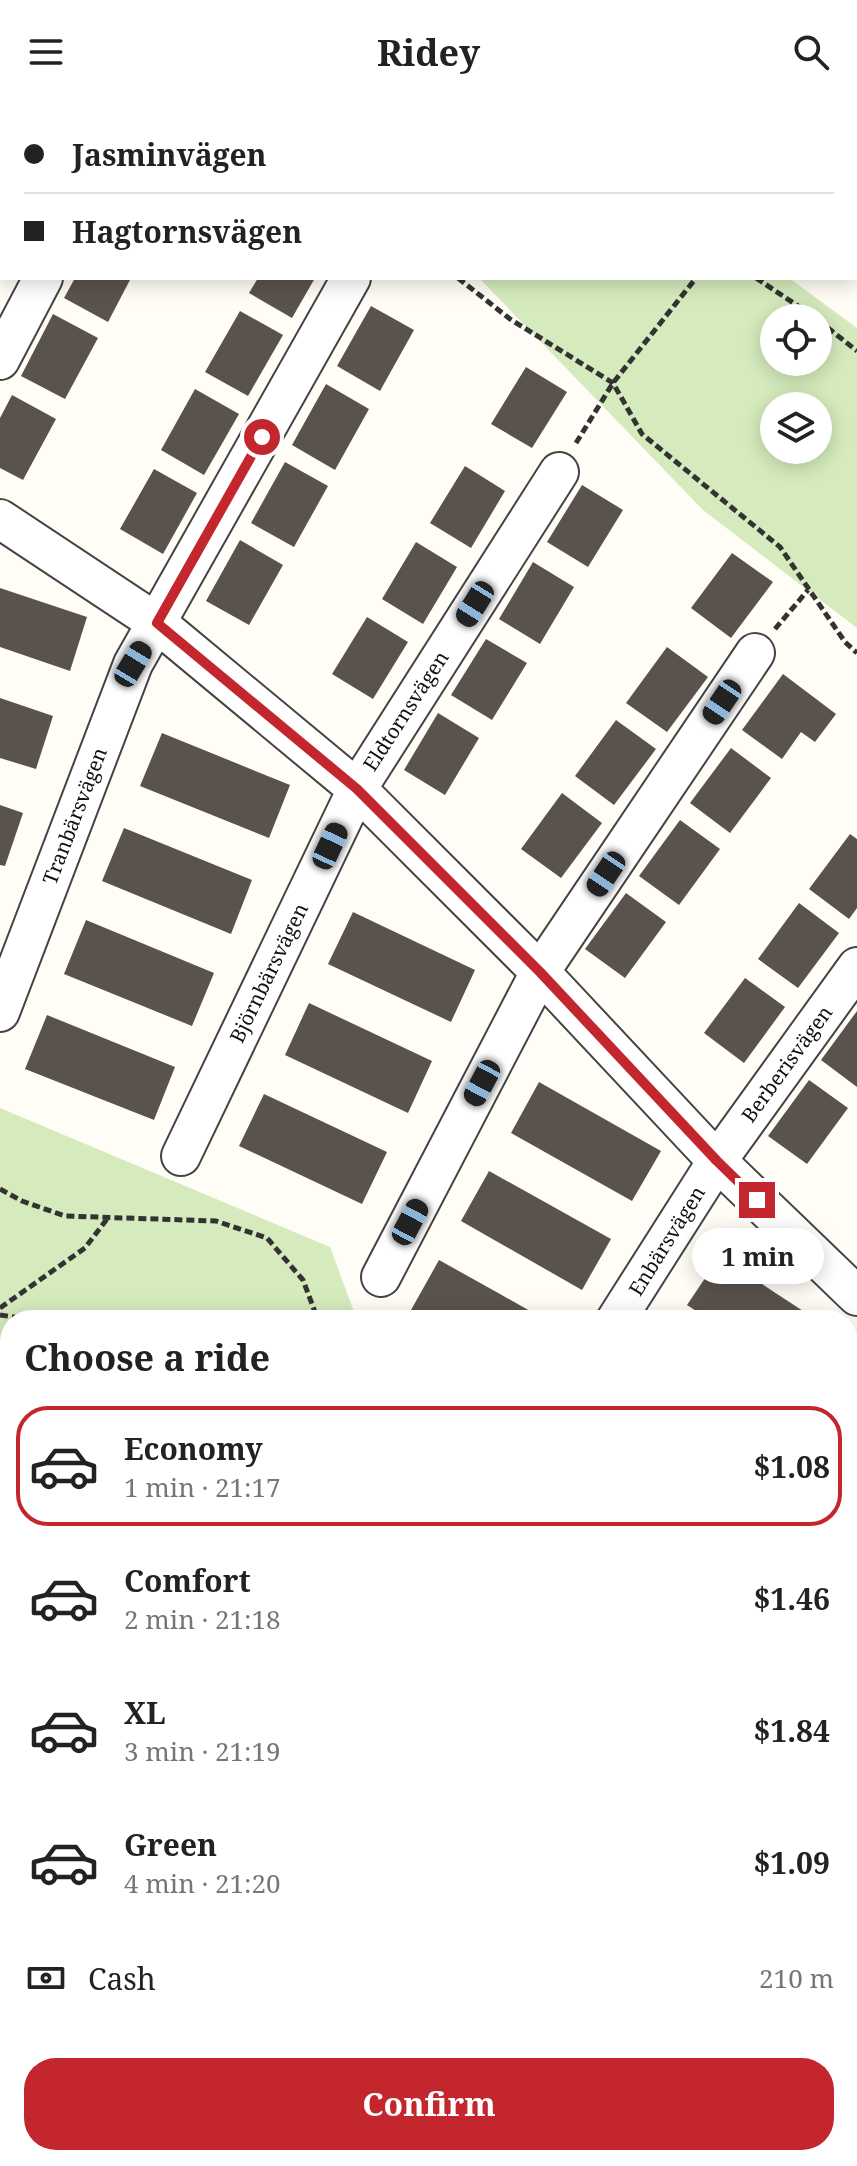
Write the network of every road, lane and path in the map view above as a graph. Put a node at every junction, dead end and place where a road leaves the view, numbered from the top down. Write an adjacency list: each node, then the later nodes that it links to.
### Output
1 (42, 280): 9 (street)
2 (350, 280): 14 (street, Tranbärsvägen)
3 (461, 280): 10 (path)
4 (694, 280): 10 (path)
5 (759, 280): 6 (path)
6 (795, 304)
7 (832, 331): 8 (path)
8 (857, 351)
9 (0, 360)
10 (613, 383): 11 (path); 13 (path)
11 (559, 472): 17 (street, Eldtornsvägen)
12 (0, 519): 14 (street)
13 (808, 590): 15 (path); 16 (path)
14 (157, 623): 17 (street); 20 (street, Tranbärsvägen)
15 (755, 653): 19 (street)
16 (857, 653)
17 (357, 789): 19 (street); 21 (street, Björnbärsvägen)
18 (857, 967): 22 (street, Berberisvägen)
19 (540, 972): 22 (street); 25 (street)
20 (0, 1012)
21 (181, 1156)
22 (717, 1161): 26 (street); 29 (street, Enbärsvägen)
23 (0, 1189): 24 (path)
24 (108, 1219): 27 (path); 28 (path)
25 (381, 1277)
26 (857, 1296)
27 (0, 1308)
28 (314, 1310)
29 (622, 1310)

